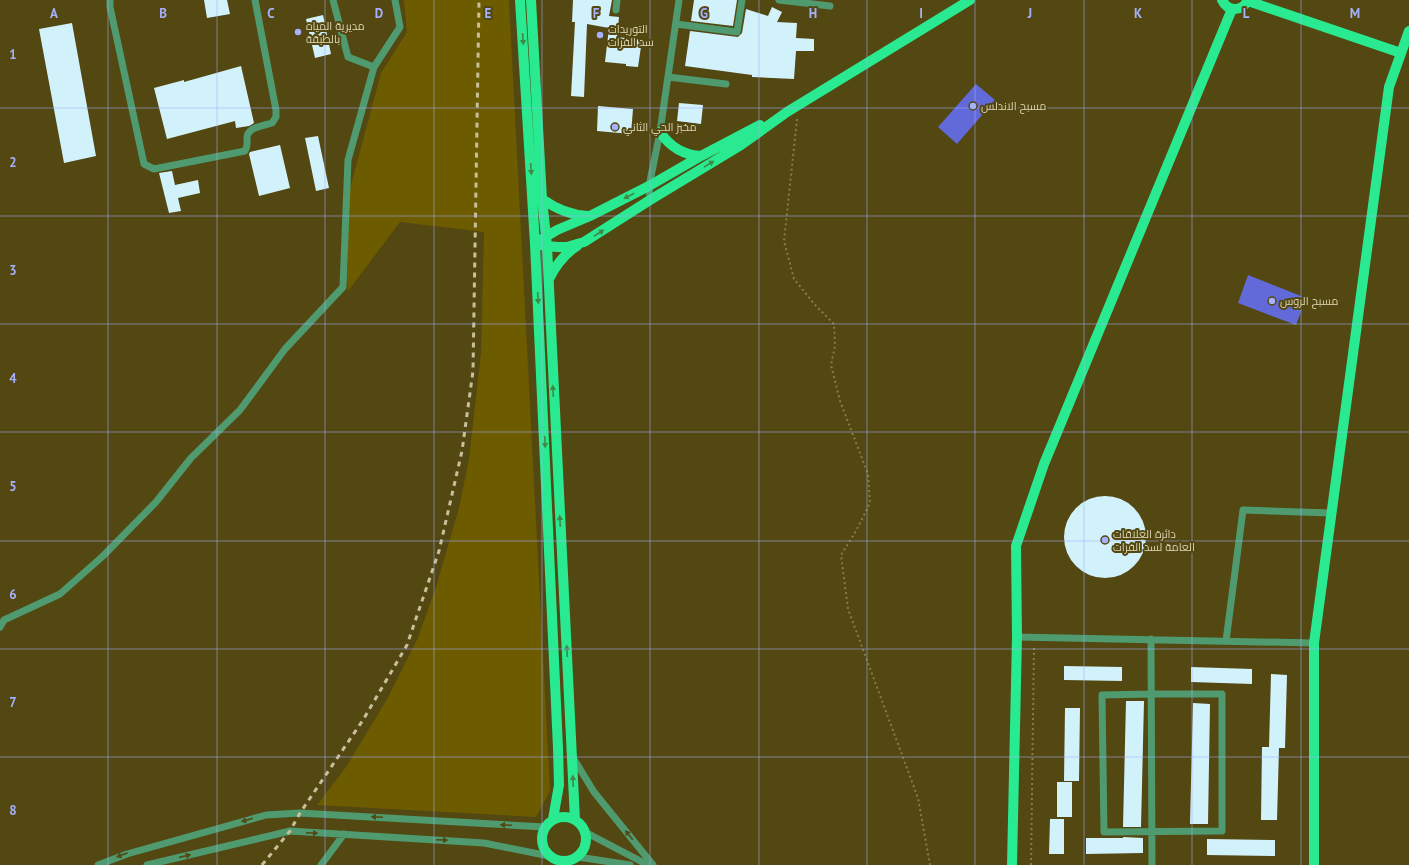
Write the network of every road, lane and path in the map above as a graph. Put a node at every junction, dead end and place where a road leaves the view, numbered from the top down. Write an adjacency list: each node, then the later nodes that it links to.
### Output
1 (110, 0): 2 (street)
2 (255, 0)
3 (333, 0): 20 (street)
4 (395, 0): 20 (street)
5 (520, 0): 33 (main road, one-way to 33)
6 (531, 0): 28 (main road)
7 (617, 0): 16 (street)
8 (679, 0): 17 (street)
9 (742, 0): 17 (street)
10 (779, 0): 14 (street)
11 (970, 0): 23 (main road)
12 (1222, 0): 15 (main road)
13 (1248, 1): 15 (main road); 19 (main road)
14 (830, 6)
15 (1232, 9): 37 (main road)
16 (616, 10)
17 (676, 24): 21 (street)
18 (1409, 31): 19 (main road)
19 (1401, 53): 35 (main road)
20 (374, 67): 36 (street)
21 (668, 77): 22 (street); 25 (street)
22 (726, 84)
23 (799, 106): 24 (main road); 58 (path)
24 (787, 112): 26 (main road); 29 (main road, one-way to 24)
25 (660, 132): 26 (main road); 27 (street)
26 (701, 156): 27 (main road)
27 (649, 186): 29 (street); 30 (main road, one-way to 30)
28 (542, 199): 30 (main road); 31 (main road)
29 (650, 200): 32 (main road, one-way to 29)
30 (590, 216): 31 (main road)
31 (546, 241): 32 (main road); 33 (main road); 34 (main road)
32 (584, 242): 34 (main road)
33 (535, 244): 44 (main road, one-way to 44)
34 (548, 281): 43 (main road, one-way to 34)
35 (1331, 513): 40 (street); 41 (main road)
36 (0, 627)
37 (1017, 637): 38 (street); 59 (main road)
38 (1034, 637): 39 (street); 60 (path)
39 (1151, 639): 40 (street); 42 (street)
40 (1226, 641): 41 (street)
41 (1314, 643): 62 (main road)
42 (1152, 694): 47 (street); 47 (street); 47 (street)
43 (572, 755): 45 (main road, one-way to 43); 57 (street, one-way to 43)
44 (553, 819): 45 (main road); 46 (main road)
45 (575, 820): 48 (main road)
46 (545, 827): 51 (main road); 52 (street, one-way to 52)
47 (1152, 831): 61 (street)
48 (585, 832): 50 (main road); 56 (street)
49 (344, 834): 51 (street, one-way to 51); 53 (street, one-way to 49); 54 (street)
50 (576, 860): 51 (main road); 55 (street)
51 (550, 861)
52 (98, 865)
53 (147, 865)
54 (321, 865)
55 (630, 865)
56 (648, 865)
57 (653, 865)
58 (930, 865)
59 (1012, 865)
60 (1031, 865)
61 (1152, 865)
62 (1314, 865)

